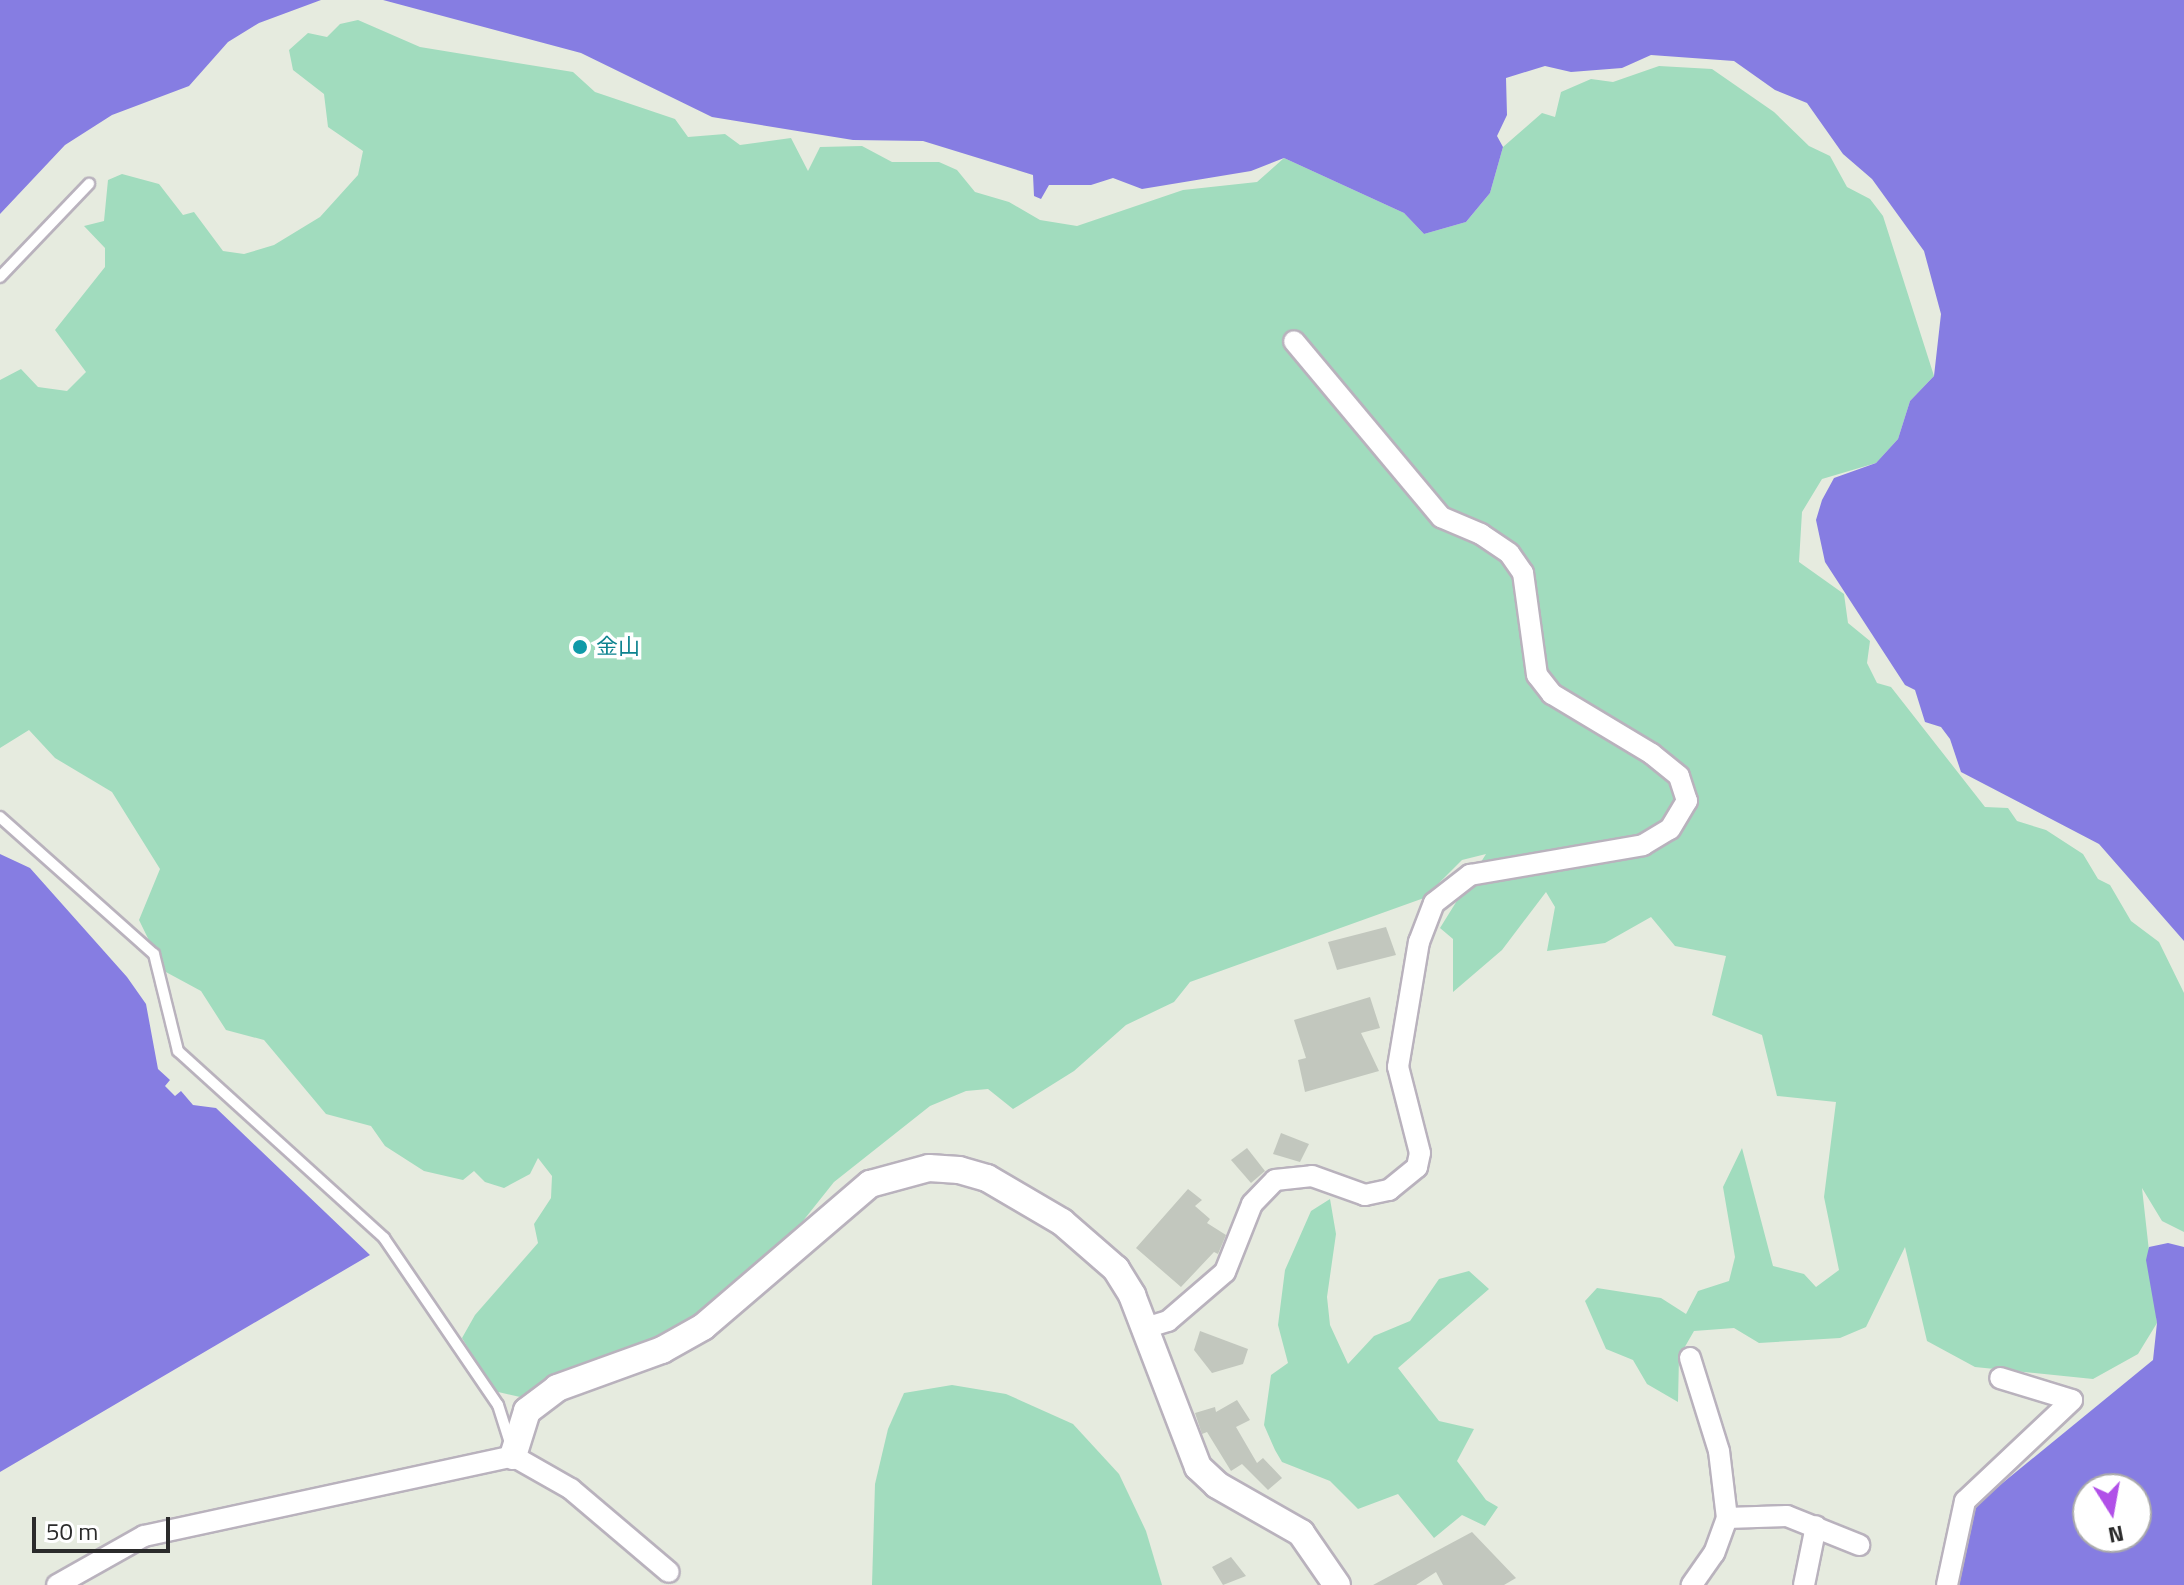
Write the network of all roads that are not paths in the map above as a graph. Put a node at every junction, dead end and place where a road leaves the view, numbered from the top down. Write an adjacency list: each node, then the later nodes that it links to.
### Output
1 (89, 184): 2 (lane)
2 (0, 277)
3 (1294, 341): 5 (street)
4 (0, 817): 8 (lane)
5 (1145, 1328): 8 (street); 14 (street)
6 (1690, 1358): 9 (street)
7 (2000, 1378): 17 (street)
8 (513, 1456): 12 (street); 13 (street)
9 (1727, 1518): 10 (street); 15 (street)
10 (1816, 1526): 11 (street); 16 (street)
11 (1859, 1545)
12 (669, 1572)
13 (57, 1585)
14 (1337, 1585)
15 (1692, 1585)
16 (1804, 1585)
17 (1947, 1585)

